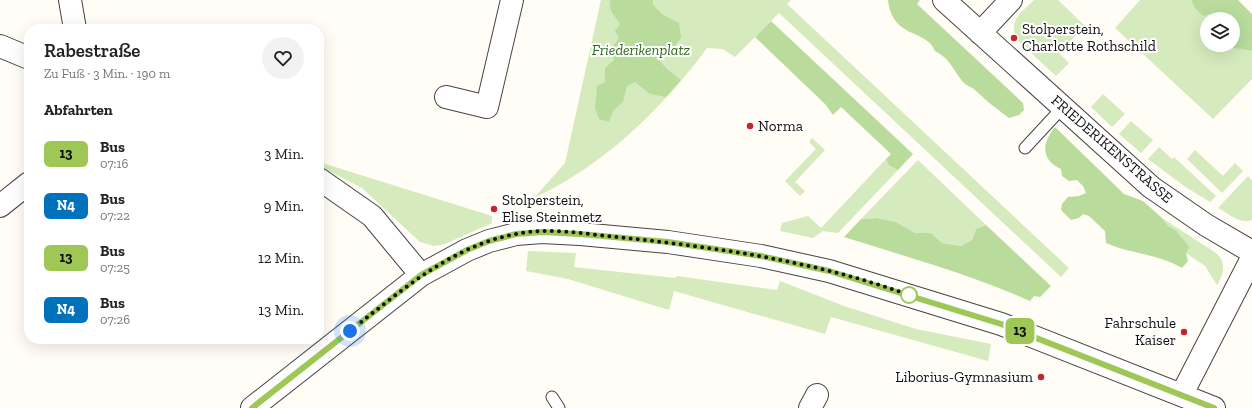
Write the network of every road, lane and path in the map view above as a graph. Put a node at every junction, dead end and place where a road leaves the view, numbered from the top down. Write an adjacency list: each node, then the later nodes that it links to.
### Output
1 (70, 0): 5 (street)
2 (512, 0): 9 (street)
3 (944, 0): 6 (street, FRIEDERIKENSTRASSE)
4 (1011, 0): 6 (street)
5 (74, 24)
6 (980, 33): 10 (street, FRIEDERIKENSTRASSE)
7 (0, 46): 8 (street)
8 (24, 56)
9 (446, 97)
10 (1063, 107): 11 (lane); 15 (street, FRIEDERIKENSTRASSE)
11 (1025, 148)
12 (324, 182): 17 (street)
13 (24, 187): 14 (street)
14 (0, 206)
15 (1252, 252)
16 (1252, 258): 18 (street)
17 (421, 275): 18 (street); 20 (street)
18 (1182, 394): 22 (street)
19 (552, 397): 21 (lane)
20 (252, 408)
21 (559, 408)
22 (1214, 408)

